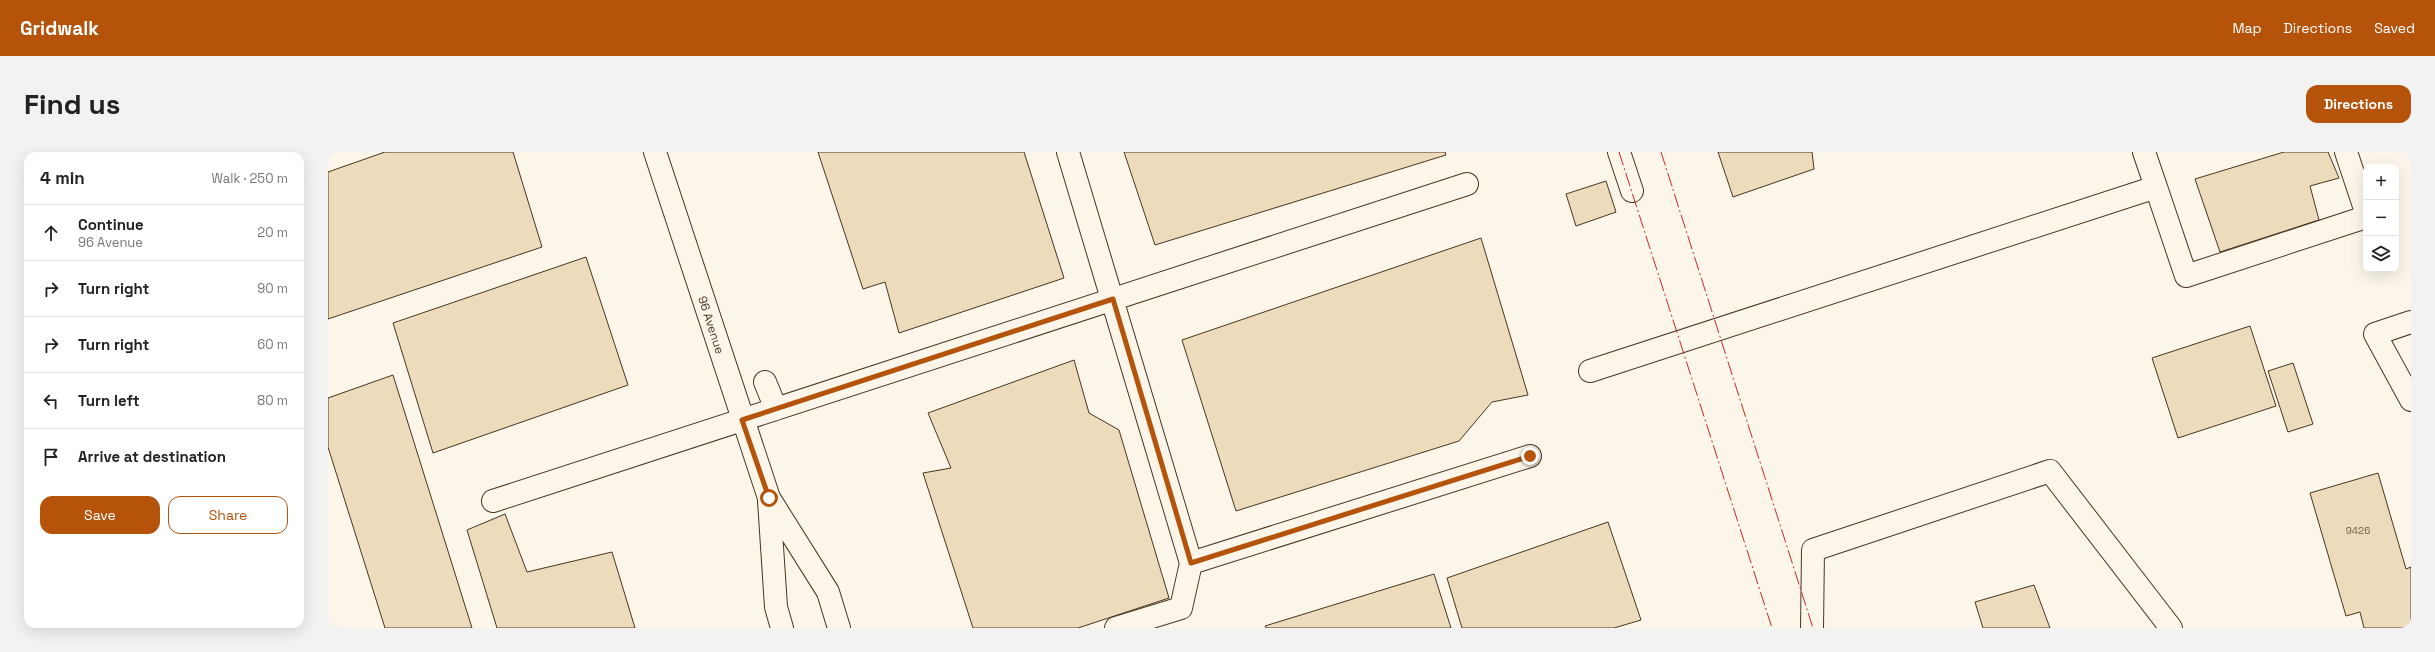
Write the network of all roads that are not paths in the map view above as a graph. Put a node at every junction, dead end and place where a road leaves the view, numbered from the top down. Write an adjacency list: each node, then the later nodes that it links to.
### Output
1 (655, 152): 17 (main road, 96 Avenue)
2 (1068, 152): 11 (main road)
3 (1619, 152): 8 (main road)
4 (2144, 152): 7 (main road)
5 (2346, 152): 9 (main road)
6 (1467, 184): 11 (main road)
7 (2156, 187): 10 (main road); 13 (main road)
8 (1632, 191)
9 (2363, 203)
10 (2363, 218)
11 (1113, 299): 16 (main road); 21 (main road)
12 (2411, 322): 15 (main road)
13 (1590, 371)
14 (765, 382): 16 (main road)
15 (2411, 400)
16 (776, 409): 17 (main road)
17 (742, 420): 19 (main road, 96 Avenue); 20 (main road)
18 (1530, 456): 21 (main road)
19 (769, 498): 22 (main road, 96 Avenue); 23 (main road, 96 Avenue)
20 (493, 501)
21 (1191, 563): 24 (main road)
22 (782, 628)
23 (839, 628)
24 (1116, 628)
25 (1812, 628): 26 (main road)
26 (2172, 628)

